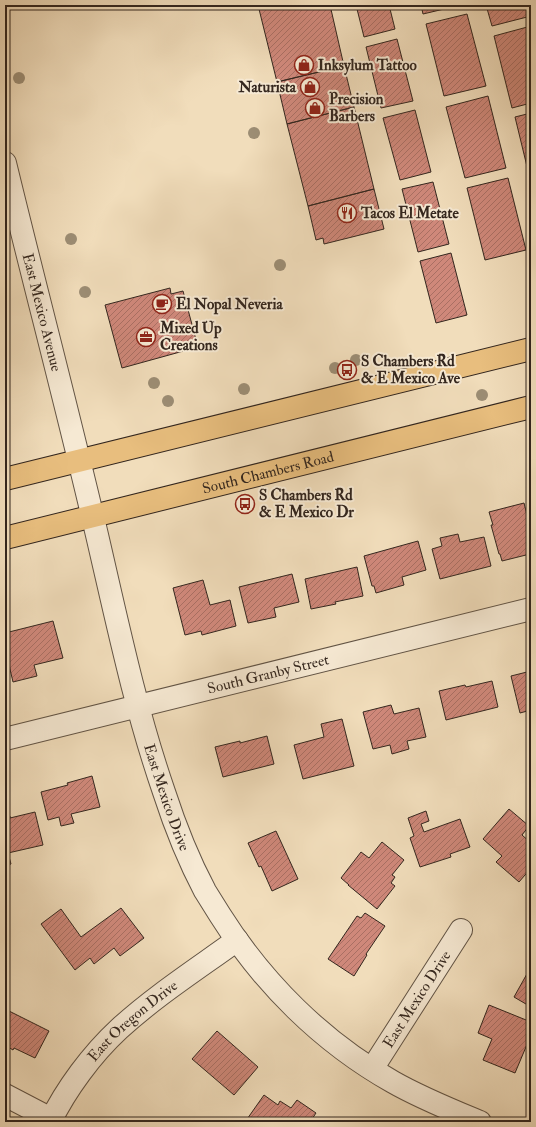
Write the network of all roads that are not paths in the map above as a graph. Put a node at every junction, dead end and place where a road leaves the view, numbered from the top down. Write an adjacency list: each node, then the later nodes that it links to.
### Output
1 (5, 163): 4 (street, East Mexico Avenue)
2 (531, 349): 4 (main road)
3 (531, 408): 6 (main road, South Chambers Road)
4 (79, 462): 5 (main road); 6 (street, East Mexico Drive)
5 (5, 480)
6 (92, 516): 7 (main road, South Chambers Road); 9 (street, East Mexico Drive)
7 (5, 538)
8 (531, 609): 9 (street, South Granby Street)
9 (138, 706): 10 (street, South Granby Street); 12 (street, East Mexico Drive)
10 (5, 739)
11 (461, 930): 13 (street, East Mexico Drive)
12 (237, 940): 13 (street, East Mexico Drive); 15 (street, East Oregon Drive)
13 (372, 1069): 16 (street, East Mexico Drive)
14 (5, 1094): 15 (street)
15 (50, 1120)
16 (480, 1122)

